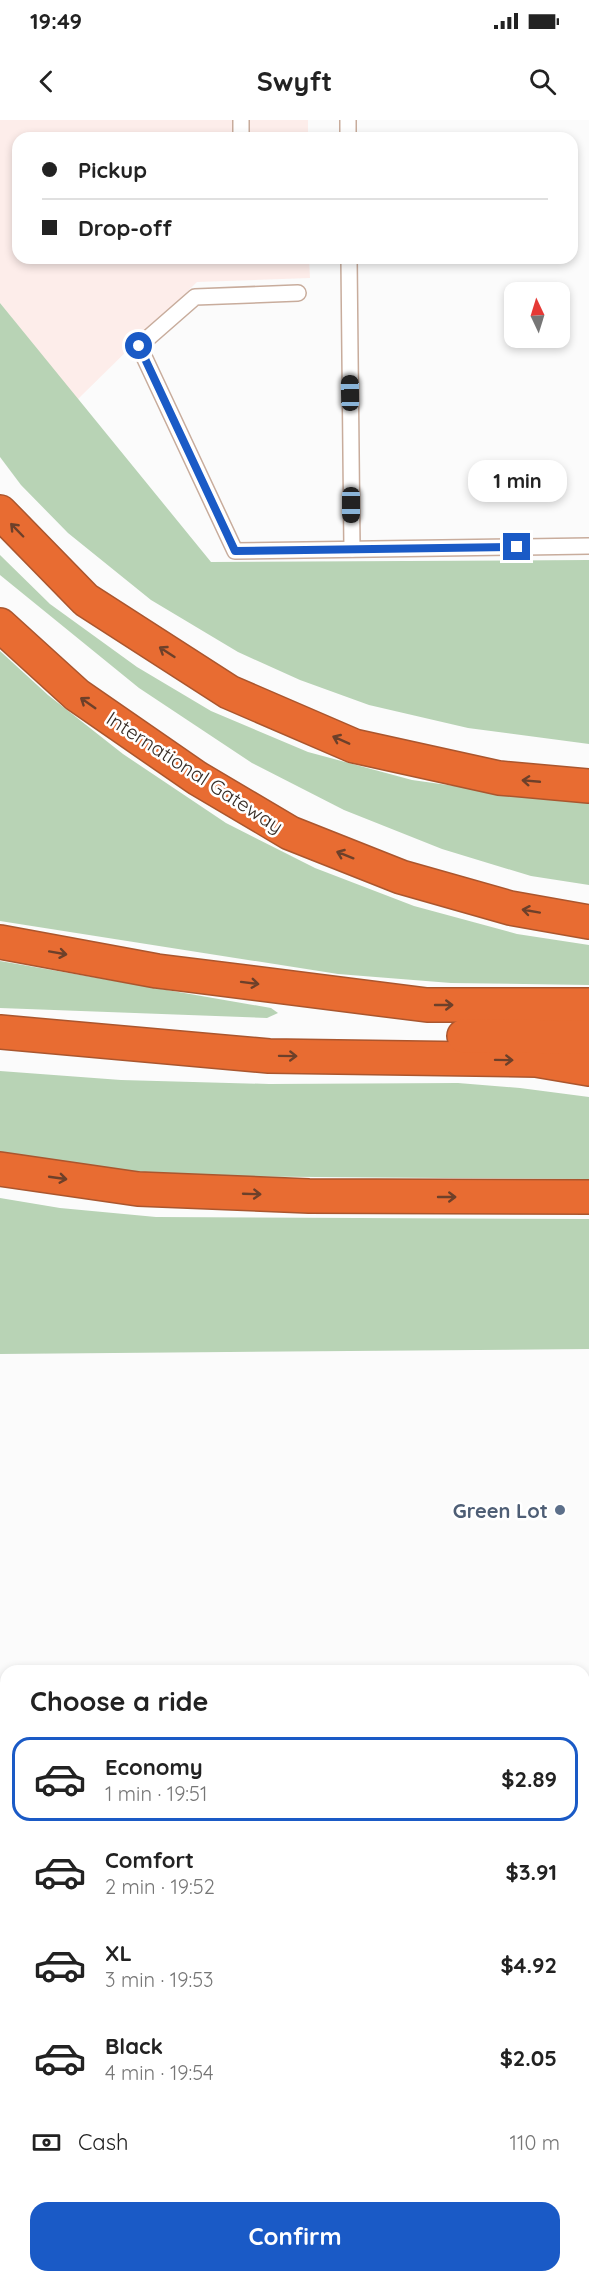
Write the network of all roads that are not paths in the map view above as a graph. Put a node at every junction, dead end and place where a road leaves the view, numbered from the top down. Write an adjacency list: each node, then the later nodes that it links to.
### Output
1 (349, 264): 5 (lane)
2 (298, 293): 5 (lane)
3 (0, 512): 7 (highway, one-way to 3)
4 (589, 546): 5 (lane)
5 (352, 549)
6 (0, 625): 8 (highway, International Gateway, one-way to 6)
7 (589, 786)
8 (589, 922)
9 (0, 942): 10 (highway, one-way to 10)
10 (589, 1005)
11 (0, 1031): 12 (highway); 13 (highway, one-way to 13)
12 (589, 1037)
13 (589, 1069)
14 (0, 1169): 15 (highway, one-way to 15)
15 (589, 1197)

